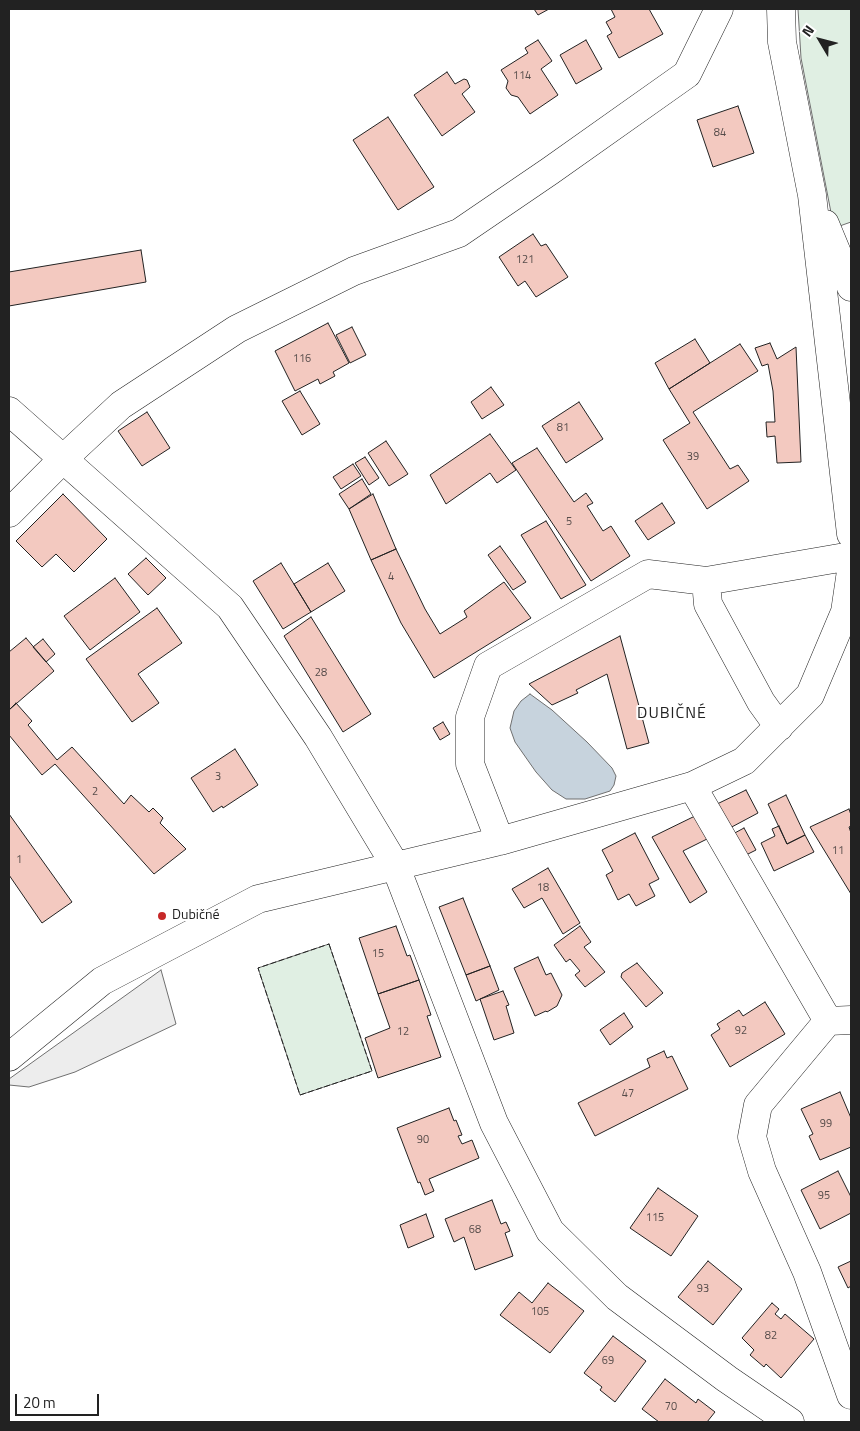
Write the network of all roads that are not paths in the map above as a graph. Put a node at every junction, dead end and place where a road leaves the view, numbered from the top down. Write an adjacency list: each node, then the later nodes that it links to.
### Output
1 (719, 9): 6 (street)
2 (781, 9): 3 (street)
3 (812, 195): 4 (street); 8 (street)
4 (851, 287)
5 (9, 411): 6 (street)
6 (64, 458): 7 (street); 15 (street)
7 (9, 513)
8 (851, 534)
9 (851, 556): 11 (street)
10 (851, 571): 12 (street)
11 (706, 581): 12 (street); 14 (street)
12 (778, 727): 13 (street)
13 (692, 786): 14 (street); 16 (street)
14 (500, 841): 15 (street)
15 (396, 865): 17 (street); 19 (street)
16 (840, 1020): 18 (street)
17 (9, 1057)
18 (851, 1395)
19 (790, 1422)

